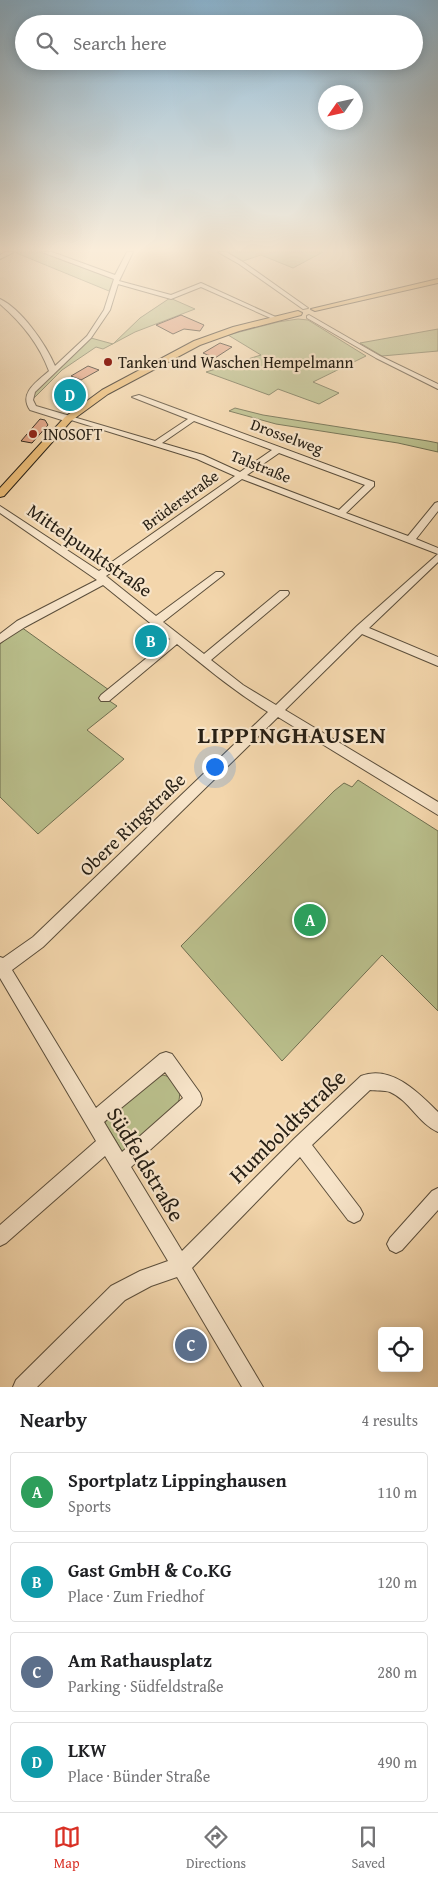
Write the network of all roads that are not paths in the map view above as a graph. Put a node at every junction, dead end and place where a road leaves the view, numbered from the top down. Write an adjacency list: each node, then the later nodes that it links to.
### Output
1 (19, 317): 7 (street)
2 (103, 317): 8 (street)
3 (272, 317): 6 (street)
4 (287, 317): 6 (main road)
5 (314, 317): 10 (street)
6 (277, 319): 12 (main road)
7 (50, 360): 8 (street); 9 (street)
8 (62, 362): 9 (street)
9 (53, 371): 12 (street, Talstraße)
10 (438, 387)
11 (136, 397): 13 (street, Drosselweg)
12 (68, 418): 14 (street, Talstraße); 17 (main road)
13 (194, 418): 14 (street); 15 (street, Drosselweg)
14 (156, 443): 16 (street, Talstraße)
15 (278, 449): 16 (street, Brüderstraße); 20 (street, Drosselweg)
16 (241, 476): 20 (street, Talstraße); 25 (street, Brüderstraße)
17 (0, 494)
18 (438, 504): 21 (street)
19 (0, 509): 25 (street, Mittelpunktstraße)
20 (340, 514): 21 (street, Talstraße)
21 (410, 540): 22 (street, Talstraße)
22 (438, 551)
23 (438, 557): 28 (street, Obere Ringstraße)
24 (219, 574): 27 (street, Mittelpunktstraße)
25 (102, 578): 27 (street, Mittelpunktstraße); 29 (street, Brüderstraße)
26 (284, 593): 31 (street)
27 (157, 621): 30 (street, Mittelpunktstraße)
28 (361, 628): 32 (street); 34 (street, Obere Ringstraße)
29 (0, 639)
30 (177, 639): 31 (street, Mittelpunktstraße); 33 (street)
31 (203, 661): 34 (street, Mittelpunktstraße)
32 (438, 662)
33 (105, 698)
34 (277, 712): 35 (street, Mittelpunktstraße); 36 (street, Obere Ringstraße)
35 (438, 809)
36 (1, 967): 37 (street, Südfeldstraße)
37 (93, 1121): 39 (street, Südfeldstraße); 41 (street)
38 (438, 1124): 40 (street, Humboldtstraße)
39 (107, 1144): 41 (street, Südfeldstraße); 44 (street)
40 (301, 1144): 43 (street); 46 (street, Humboldtstraße)
41 (120, 1165): 46 (street, Südfeldstraße)
42 (438, 1197): 45 (street)
43 (354, 1214)
44 (0, 1237)
45 (396, 1244)
46 (181, 1266): 47 (street); 48 (street, Südfeldstraße)
47 (23, 1387)
48 (253, 1387)

